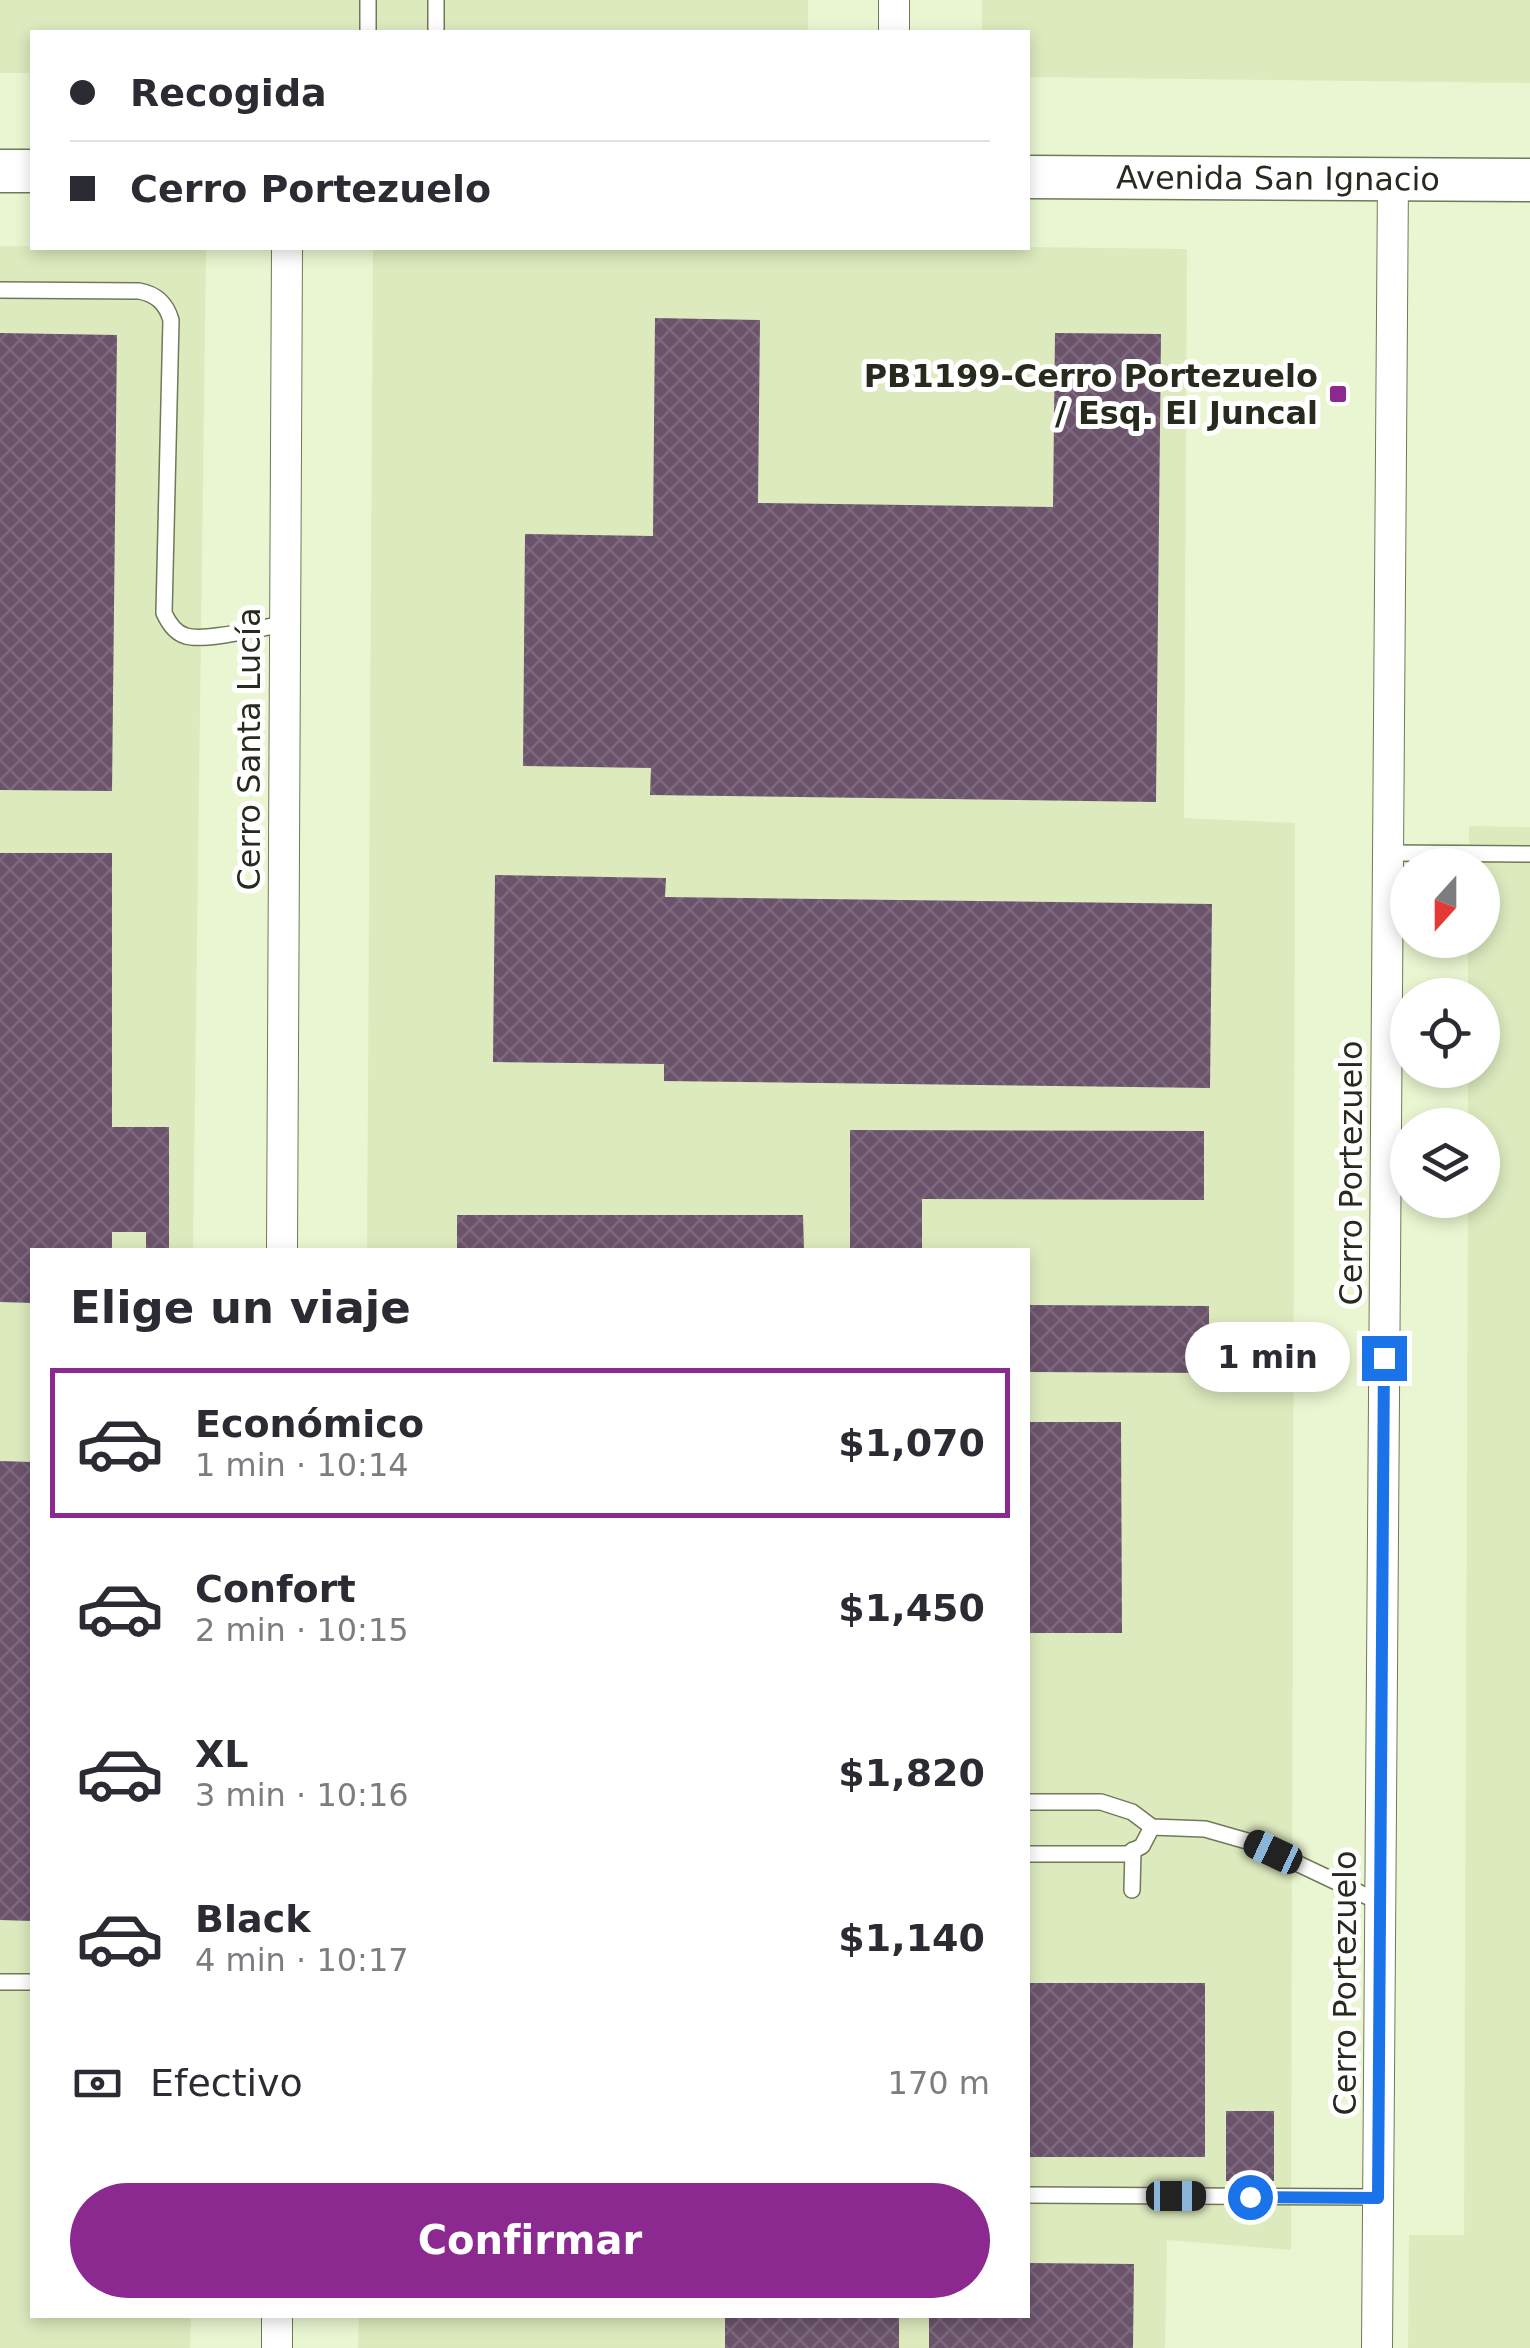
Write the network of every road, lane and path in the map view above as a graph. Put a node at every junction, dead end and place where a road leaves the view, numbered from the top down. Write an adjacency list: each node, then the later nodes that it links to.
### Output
1 (368, 0): 4 (lane)
2 (436, 0): 5 (lane)
3 (894, 0): 6 (street)
4 (368, 30)
5 (436, 30)
6 (894, 30)
7 (0, 171): 8 (main road)
8 (30, 171)
9 (1030, 177): 10 (main road, Avenida San Ignacio)
10 (1393, 179): 11 (main road, Avenida San Ignacio); 15 (street, Cerro Portezuelo)
11 (1530, 180)
12 (287, 250): 14 (street, Cerro Santa Lucía)
13 (0, 290): 14 (lane)
14 (285, 624): 17 (street, Cerro Santa Lucía)
15 (1388, 853): 16 (lane); 23 (street, Cerro Portezuelo)
16 (1530, 854)
17 (282, 1248)
18 (1030, 1802): 19 (lane)
19 (1152, 1828): 20 (lane); 23 (lane)
20 (1132, 1850): 21 (lane); 22 (lane)
21 (1030, 1854)
22 (1132, 1890)
23 (1380, 1903): 27 (street, Cerro Portezuelo)
24 (0, 1982): 25 (lane)
25 (30, 1982)
26 (1030, 2195): 27 (lane)
27 (1378, 2198): 30 (street, Cerro Portezuelo)
28 (277, 2318): 29 (street)
29 (277, 2348)
30 (1377, 2348)

